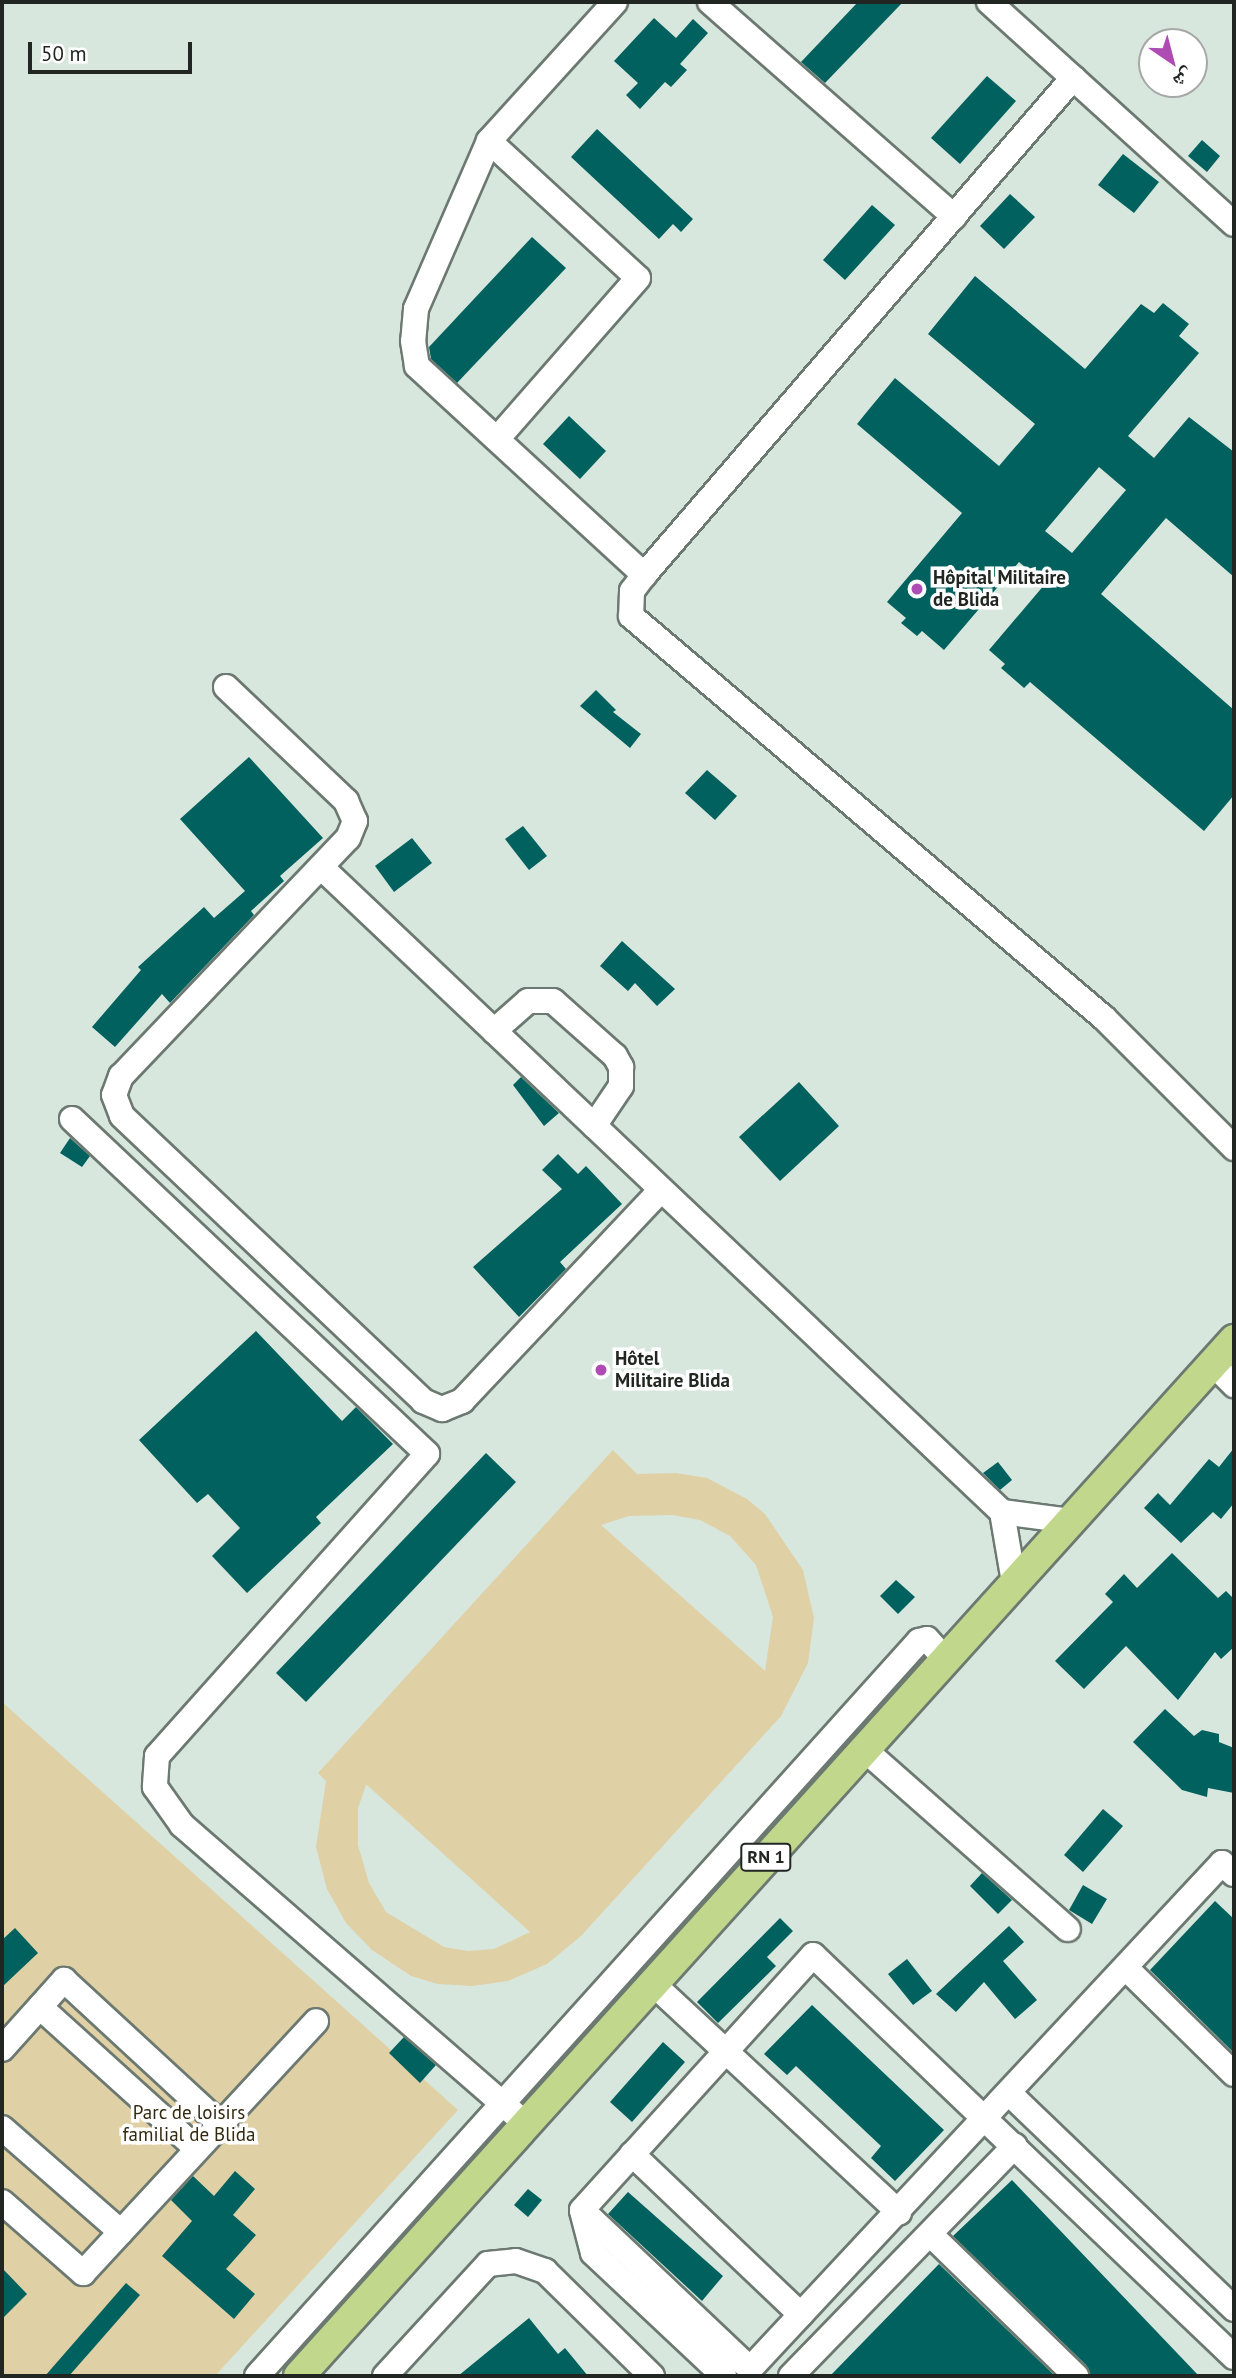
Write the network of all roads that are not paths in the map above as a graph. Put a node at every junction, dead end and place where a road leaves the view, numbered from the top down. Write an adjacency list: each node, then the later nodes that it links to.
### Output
1 (615, 2): 5 (lane)
2 (710, 2): 6 (lane)
3 (989, 2): 4 (lane)
4 (1073, 78): 6 (lane); 7 (lane)
5 (489, 141): 8 (lane); 8 (lane)
6 (954, 216): 9 (lane)
7 (1234, 224)
8 (497, 439): 9 (lane)
9 (644, 575): 15 (lane)
10 (226, 687): 11 (lane)
11 (321, 867): 12 (lane); 16 (lane)
12 (494, 1031): 14 (lane); 14 (lane)
13 (72, 1119): 34 (lane)
14 (594, 1126): 16 (lane)
15 (1234, 1148)
16 (661, 1190): 19 (lane)
17 (1234, 1340): 20 (main road, RN 1)
18 (1230, 1373): 23 (main road, RN 1)
19 (1002, 1512): 20 (lane); 21 (lane)
20 (1070, 1521): 21 (main road, RN 1)
21 (1014, 1582): 22 (main road, RN 1)
22 (945, 1658): 34 (lane); 37 (main road, RN 1)
23 (875, 1759): 25 (lane); 27 (main road, RN 1)
24 (1234, 1874): 26 (lane)
25 (1068, 1929)
26 (1126, 1968): 32 (lane); 33 (lane)
27 (664, 1994): 31 (lane); 52 (main road, RN 1)
28 (40, 2007): 30 (lane); 36 (lane); 40 (lane)
29 (316, 2021): 36 (lane)
30 (2, 2049)
31 (725, 2051): 35 (lane); 41 (lane); 44 (lane)
32 (1234, 2074)
33 (1011, 2095): 35 (lane); 47 (lane)
34 (503, 2103): 37 (lane); 50 (lane)
35 (988, 2119): 39 (lane); 44 (lane)
36 (219, 2123): 40 (lane)
37 (526, 2124): 51 (main road, RN 1)
38 (2, 2128): 45 (lane)
39 (1015, 2146): 46 (lane); 49 (lane)
40 (197, 2148): 45 (lane)
41 (632, 2154): 43 (lane); 48 (lane)
42 (2, 2202): 45 (lane)
43 (582, 2210): 48 (lane); 55 (lane)
44 (899, 2212): 48 (lane)
45 (121, 2232)
46 (930, 2234): 56 (lane); 57 (lane)
47 (1234, 2309)
48 (801, 2315)
49 (1234, 2357)
50 (257, 2376)
51 (299, 2376)
52 (319, 2376)
53 (385, 2376): 54 (lane)
54 (652, 2376)
55 (724, 2376)
56 (791, 2376)
57 (1076, 2376)

